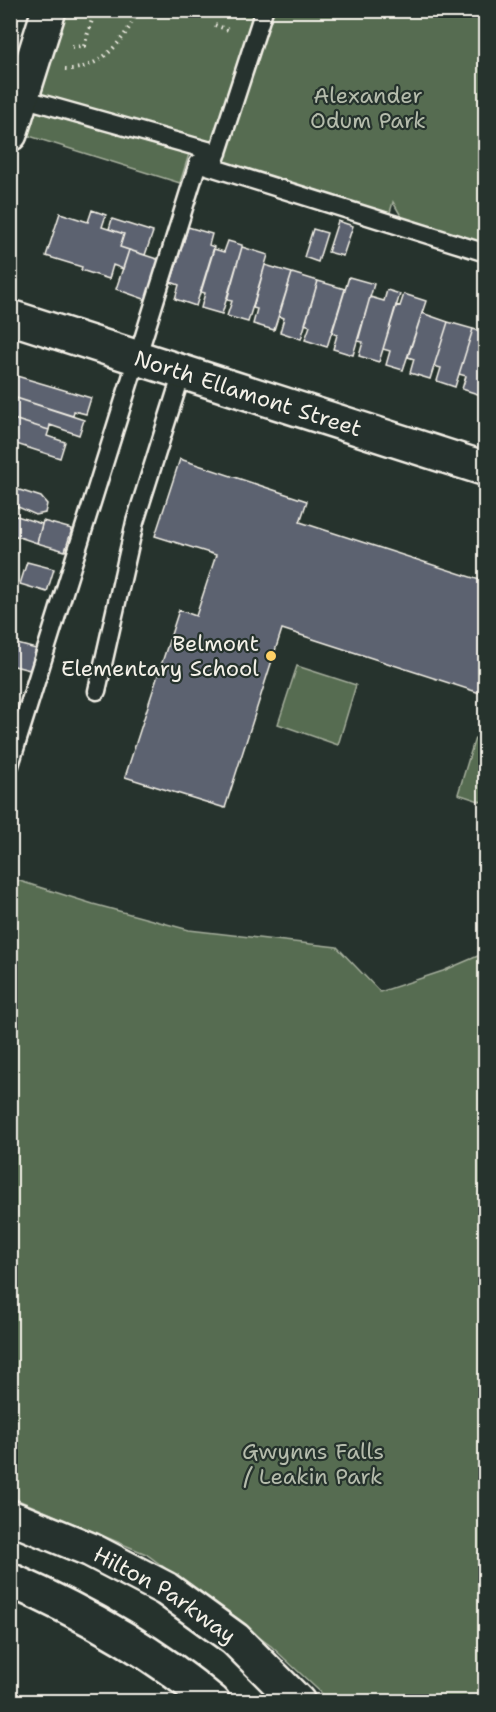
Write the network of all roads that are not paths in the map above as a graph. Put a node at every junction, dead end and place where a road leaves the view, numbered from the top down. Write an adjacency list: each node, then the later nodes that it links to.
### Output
1 (49, 10): 3 (street)
2 (264, 10): 5 (lane)
3 (22, 98): 4 (street); 5 (lane)
4 (10, 134)
5 (215, 160): 6 (lane); 8 (lane)
6 (486, 253)
7 (10, 317): 8 (street, North Ellamont Street)
8 (137, 358): 9 (street, North Ellamont Street); 12 (lane)
9 (182, 373): 10 (street, North Ellamont Street); 11 (lane)
10 (486, 469)
11 (97, 691)
12 (10, 765)
13 (10, 1517): 16 (street, Hilton Parkway)
14 (10, 1580): 15 (street)
15 (213, 1701)
16 (298, 1701)

